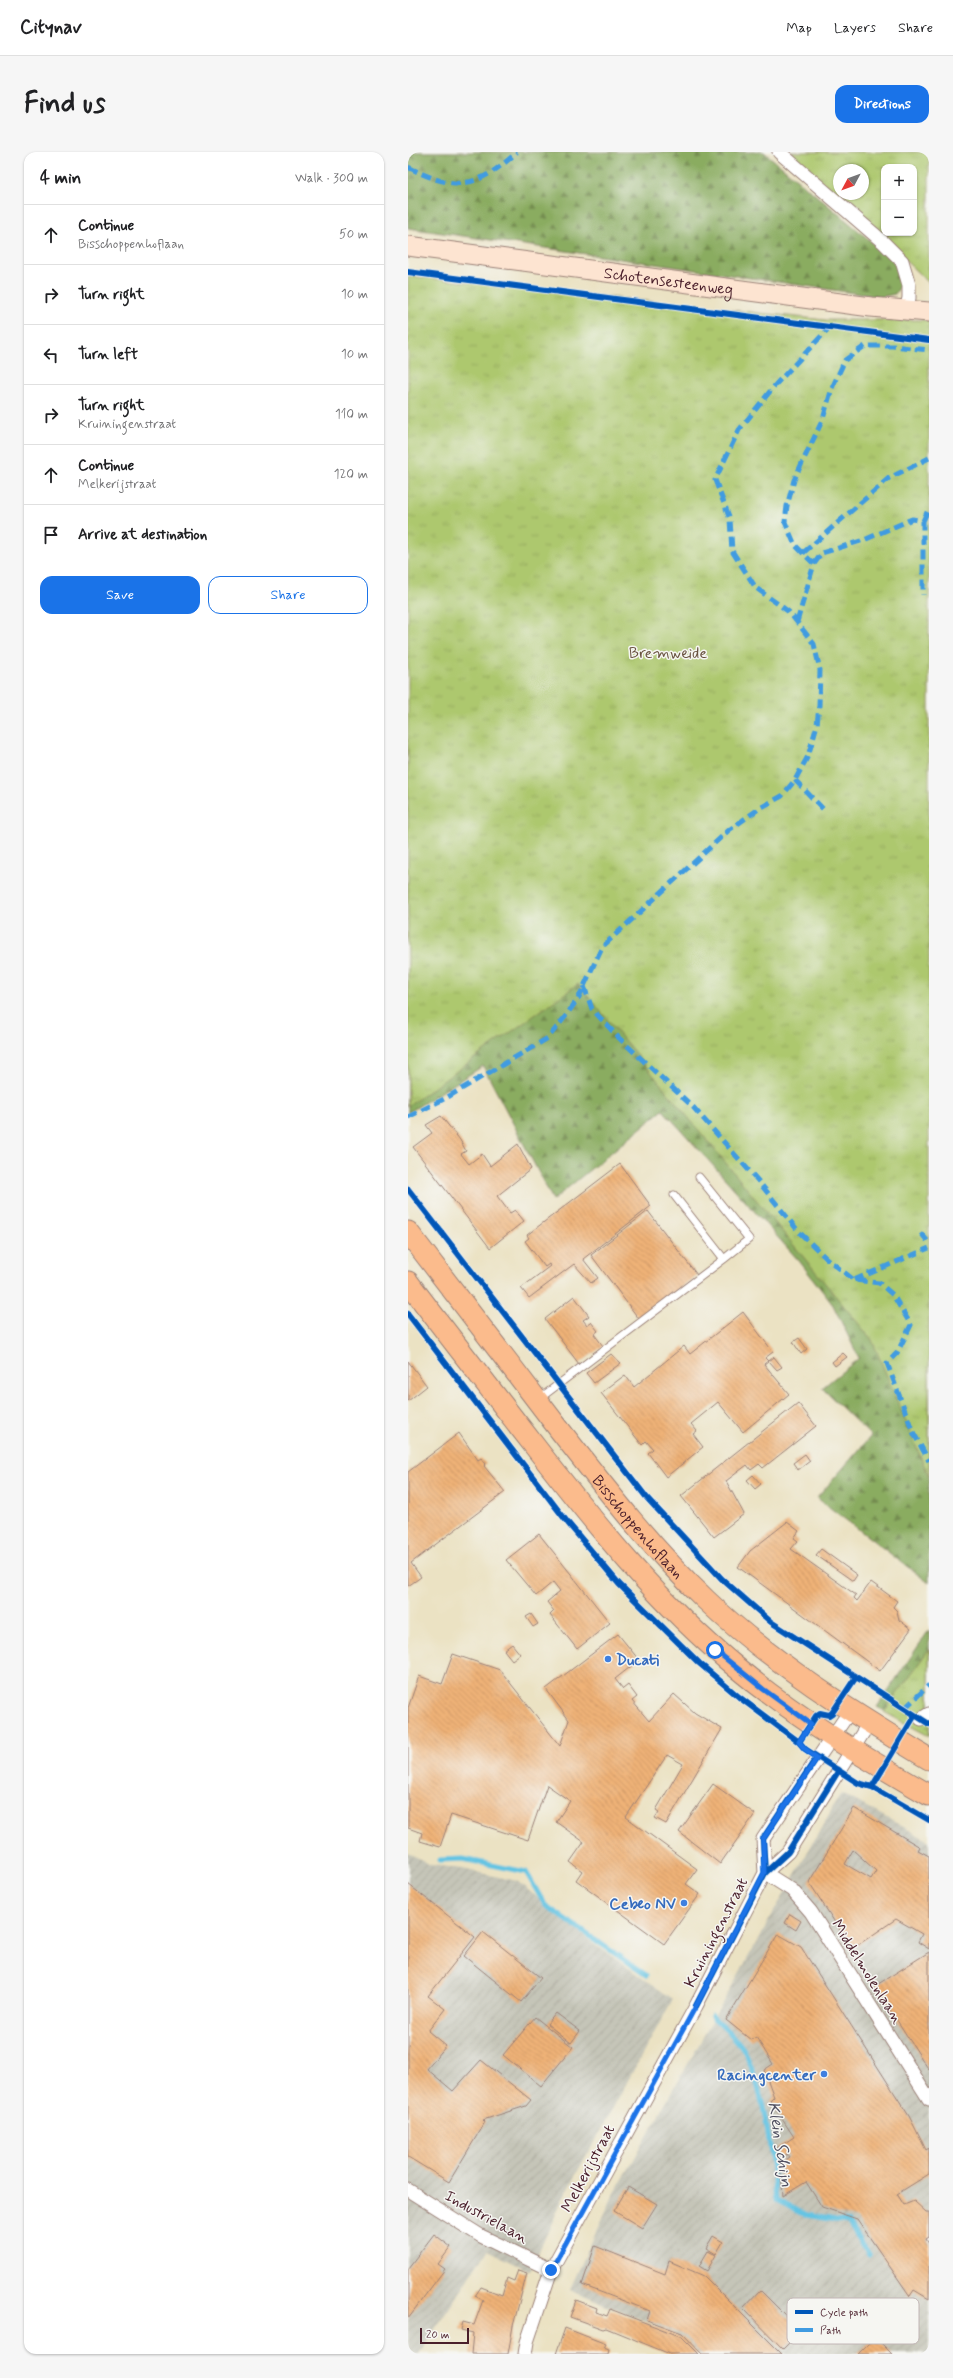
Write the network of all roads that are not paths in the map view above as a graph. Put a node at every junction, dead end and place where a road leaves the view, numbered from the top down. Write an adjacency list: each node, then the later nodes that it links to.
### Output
1 (779, 152): 3 (street)
2 (408, 246): 3 (street, Schotensesteenweg)
3 (906, 312): 4 (street, Schotensesteenweg)
4 (929, 312)
5 (699, 1177): 8 (lane)
6 (674, 1195): 8 (lane)
7 (408, 1232): 10 (main road, Bisschoppenhoflaan)
8 (724, 1259): 10 (lane)
9 (408, 1282): 13 (main road, Bisschoppenhoflaan)
10 (537, 1400): 11 (main road, Bisschoppenhoflaan)
11 (850, 1711): 12 (main road, Bisschoppenhoflaan); 13 (street, Kruiningenstraat)
12 (869, 1724): 14 (street, Kruiningenstraat); 15 (main road, Bisschoppenhoflaan)
13 (831, 1738): 14 (main road, Bisschoppenhoflaan); 17 (street, Kruiningenstraat)
14 (851, 1750): 16 (main road, Bisschoppenhoflaan); 17 (street, Kruiningenstraat)
15 (929, 1759)
16 (929, 1795)
17 (764, 1873): 18 (street, Kruiningenstraat); 19 (street, Middelmolenlaan)
18 (696, 2006): 21 (street, Melkerijstraat)
19 (929, 2099)
20 (408, 2190): 21 (street, Industrielaan)
21 (551, 2270): 22 (street, Melkerijstraat)
22 (525, 2354)

